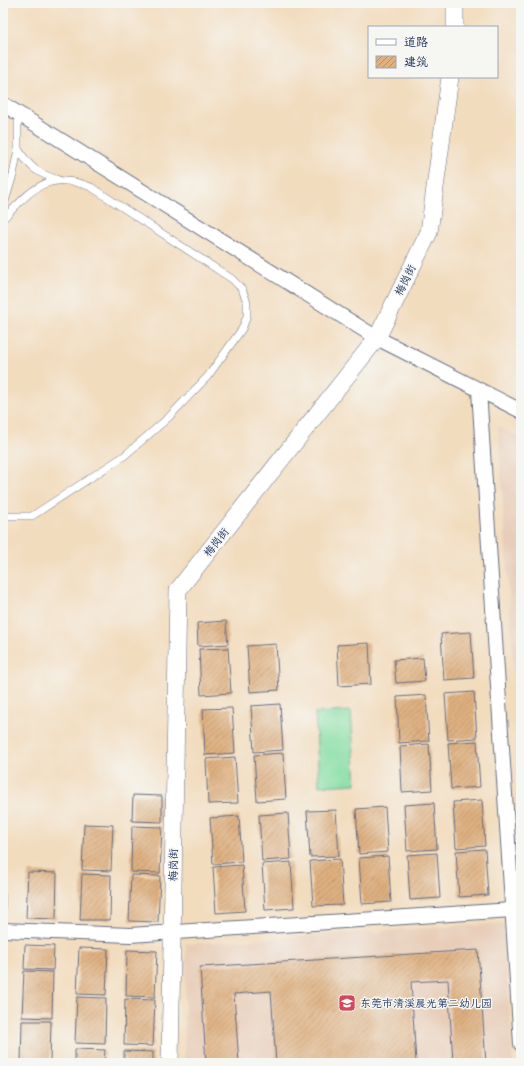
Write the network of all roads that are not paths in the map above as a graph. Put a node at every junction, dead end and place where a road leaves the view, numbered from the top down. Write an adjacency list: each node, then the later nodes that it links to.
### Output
1 (455, 3): 2 (street)
2 (455, 26)
3 (450, 78): 10 (street, 梅岗街)
4 (3, 104): 5 (street)
5 (18, 113): 6 (lane); 10 (street)
6 (18, 149): 7 (lane); 8 (lane)
7 (60, 180): 9 (lane); 13 (lane)
8 (3, 208)
9 (3, 219)
10 (377, 338): 11 (street); 16 (street, 梅岗街)
11 (479, 390): 12 (street); 14 (street)
12 (521, 411)
13 (3, 516)
14 (512, 910): 16 (street); 17 (street)
15 (3, 930): 16 (street)
16 (172, 932): 18 (street, 梅岗街)
17 (521, 1044)
18 (170, 1063)

